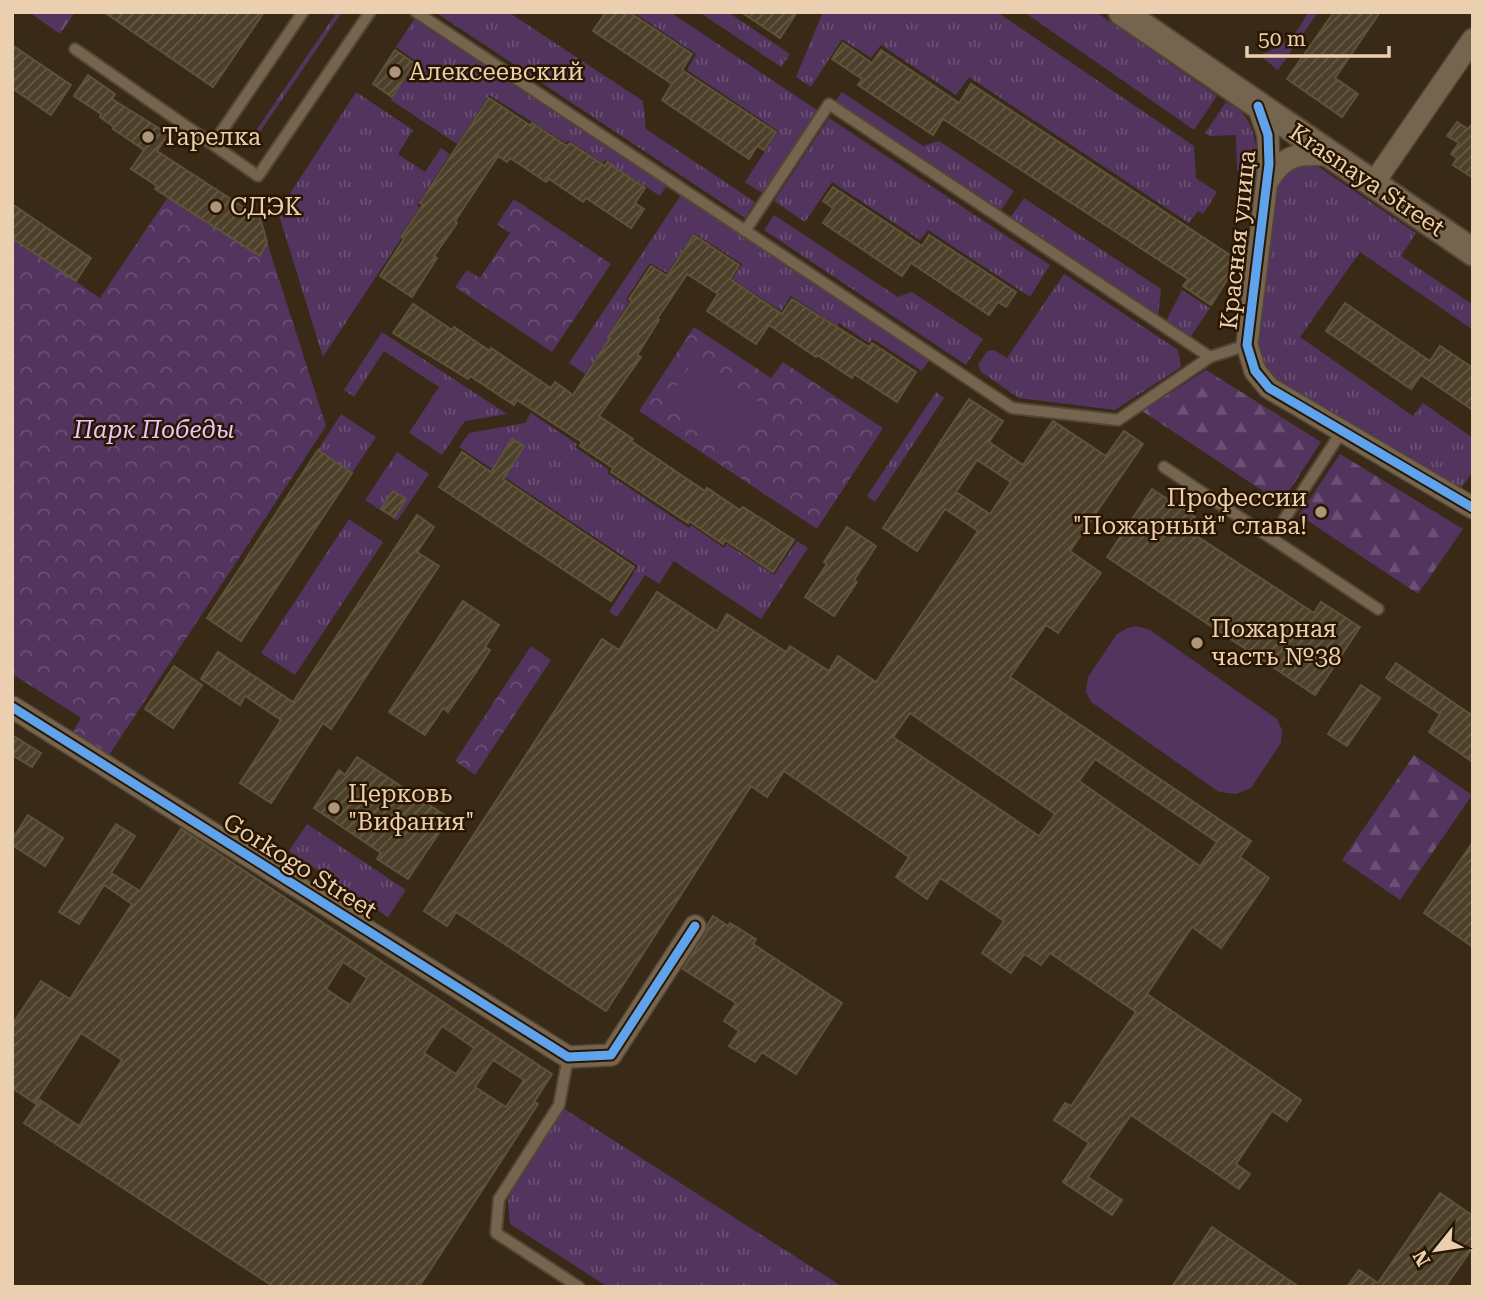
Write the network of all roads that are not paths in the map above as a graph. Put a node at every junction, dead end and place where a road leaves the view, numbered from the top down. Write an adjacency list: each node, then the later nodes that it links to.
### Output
1 (303, 12): 8 (lane)
2 (370, 12): 8 (lane)
3 (416, 12): 12 (lane)
4 (1122, 12): 7 (street, Krasnaya Street)
5 (1473, 38): 11 (street)
6 (75, 49): 8 (lane)
7 (1258, 106): 9 (street, Krasnaya Street); 10 (street, Красная улица)
8 (213, 144)
9 (1330, 155): 10 (street); 11 (street, Krasnaya Street)
10 (1268, 181): 14 (street, Красная улица)
11 (1373, 184): 13 (street, Krasnaya Street)
12 (746, 231): 15 (lane); 15 (lane)
13 (1473, 252)
14 (1247, 345): 15 (lane); 16 (street, Красная улица)
15 (1210, 357)
16 (1342, 431): 18 (street, Красная улица); 19 (lane)
17 (1164, 467): 19 (lane)
18 (1473, 508)
19 (1272, 538): 20 (lane)
20 (1378, 609)
21 (12, 707): 23 (street, Gorkogo Street)
22 (695, 926): 23 (street)
23 (568, 1057): 24 (lane)
24 (579, 1287)

